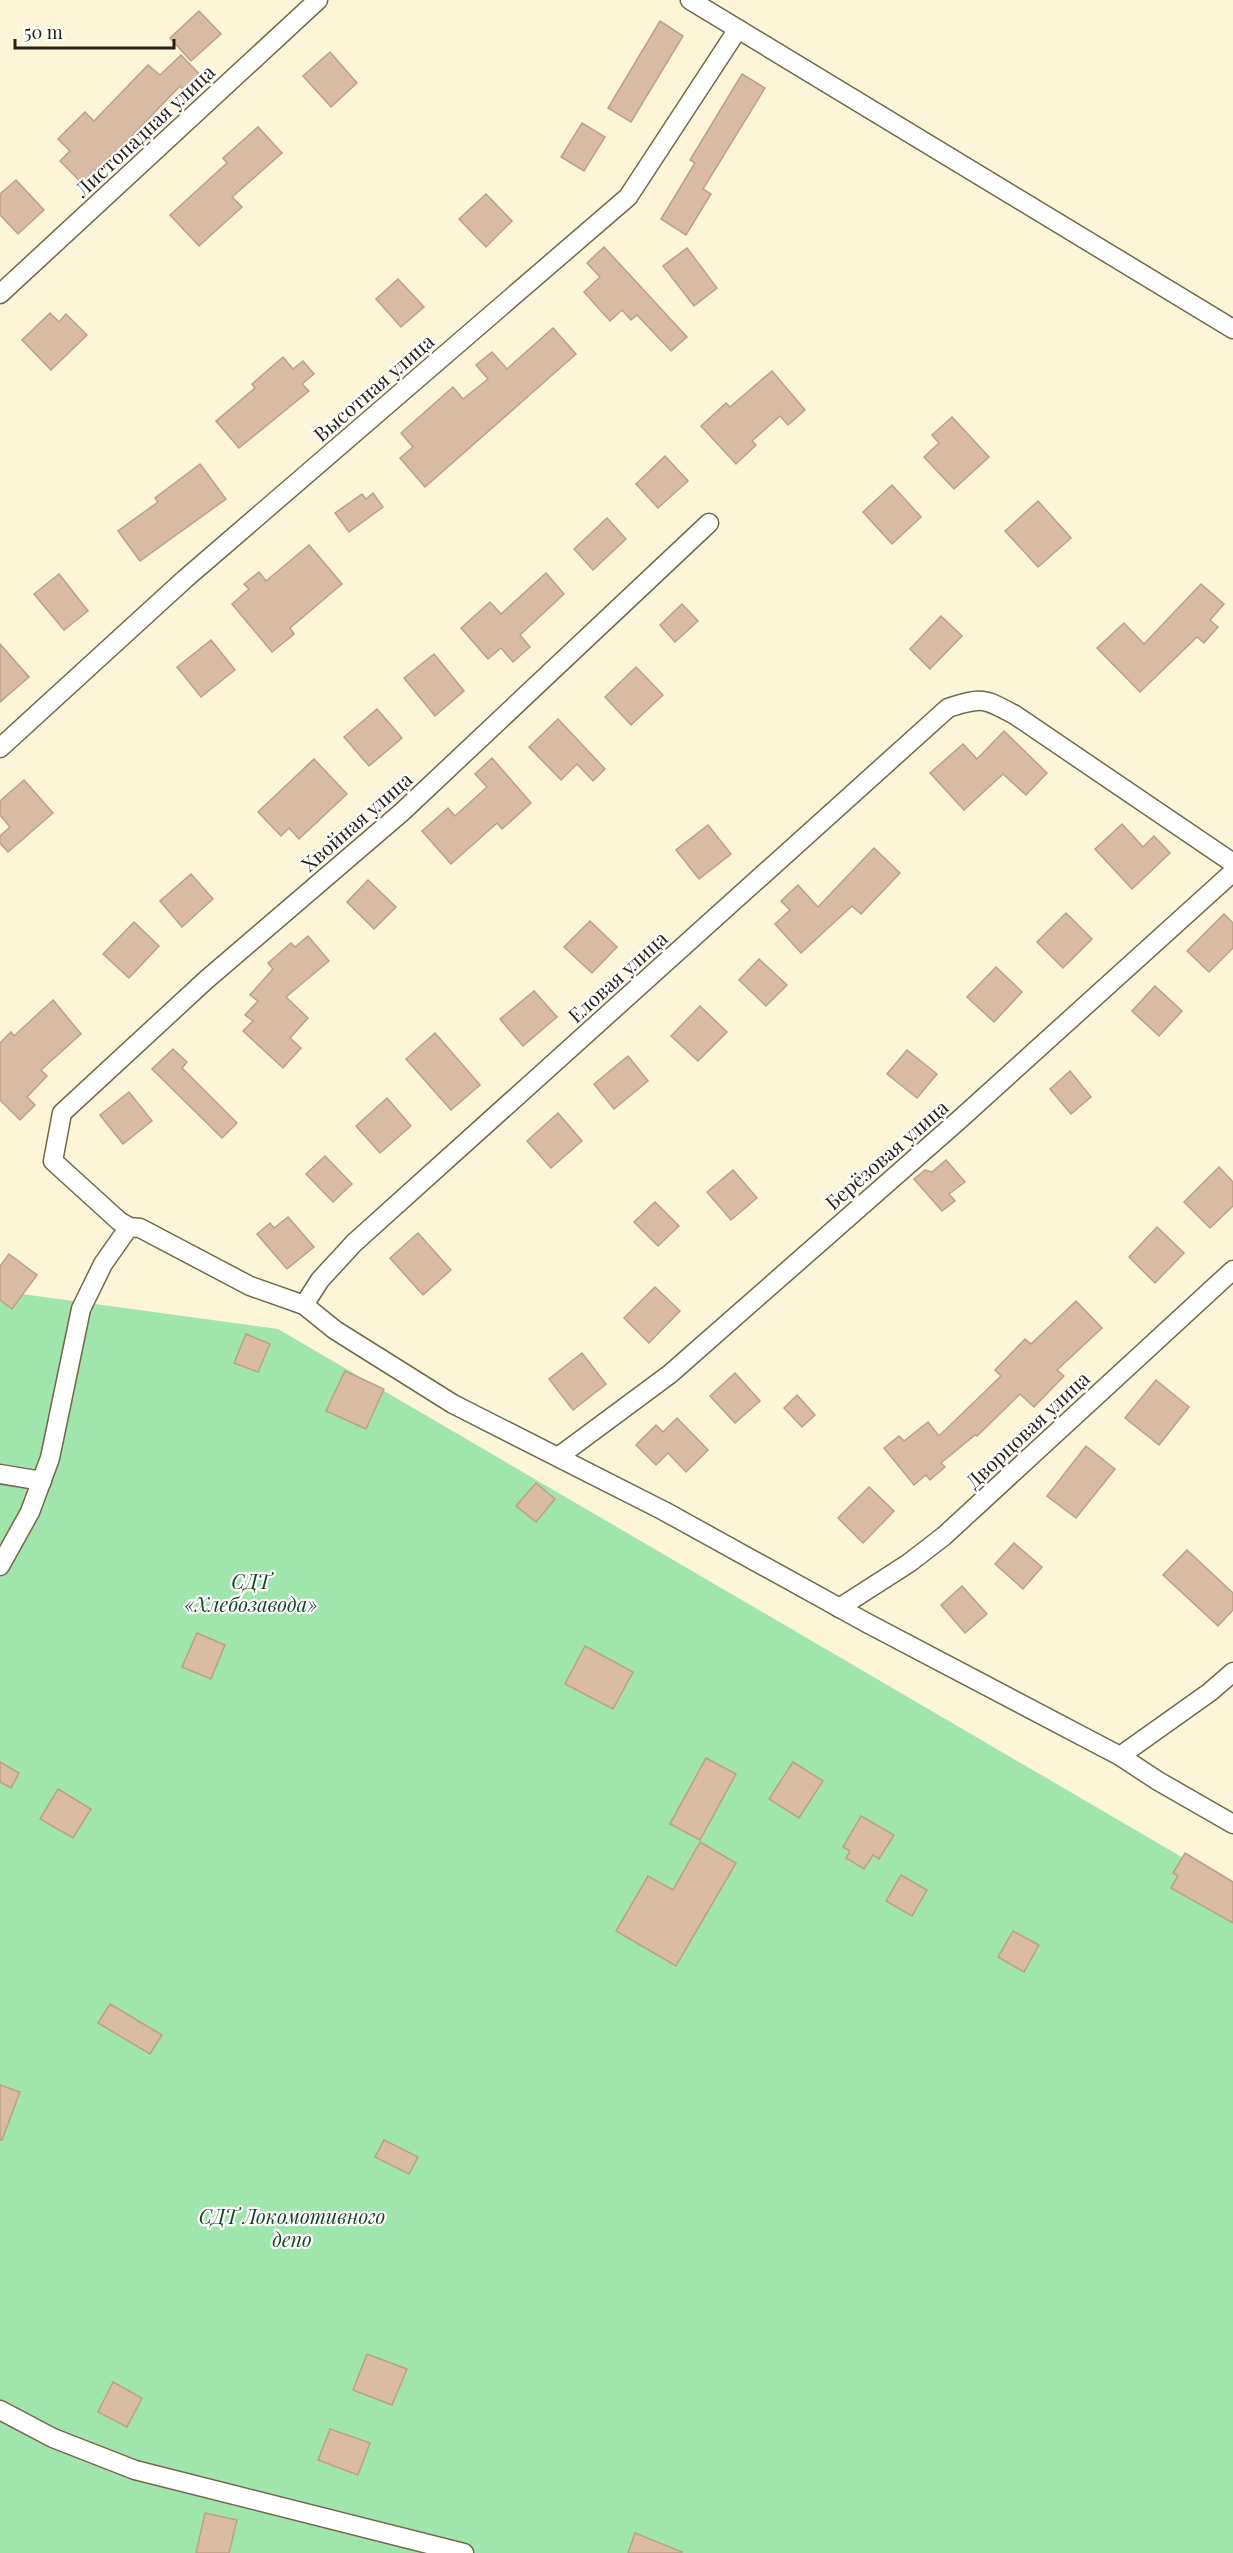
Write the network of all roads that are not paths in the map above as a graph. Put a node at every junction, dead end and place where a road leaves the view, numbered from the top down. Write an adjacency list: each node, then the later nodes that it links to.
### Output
1 (318, 0): 4 (street, Листопадная улица)
2 (690, 0): 3 (street)
3 (738, 29): 5 (street); 7 (street, Высотная улица)
4 (0, 294)
5 (1233, 329)
6 (709, 523): 10 (street, Хвойная улица)
7 (0, 748)
8 (1233, 863): 12 (street, Еловая улица)
9 (1233, 872): 13 (street, Берёзовая улица)
10 (129, 1227): 12 (street); 15 (street)
11 (1233, 1270): 17 (street, Дворцовая улица)
12 (304, 1305): 13 (street)
13 (558, 1457): 17 (street)
14 (0, 1474): 15 (street)
15 (42, 1481): 16 (street)
16 (0, 1566)
17 (839, 1608): 19 (street)
18 (1233, 1672): 19 (street)
19 (1120, 1756): 20 (street)
20 (1233, 1824)
21 (0, 2410): 22 (street)
22 (464, 2553)

